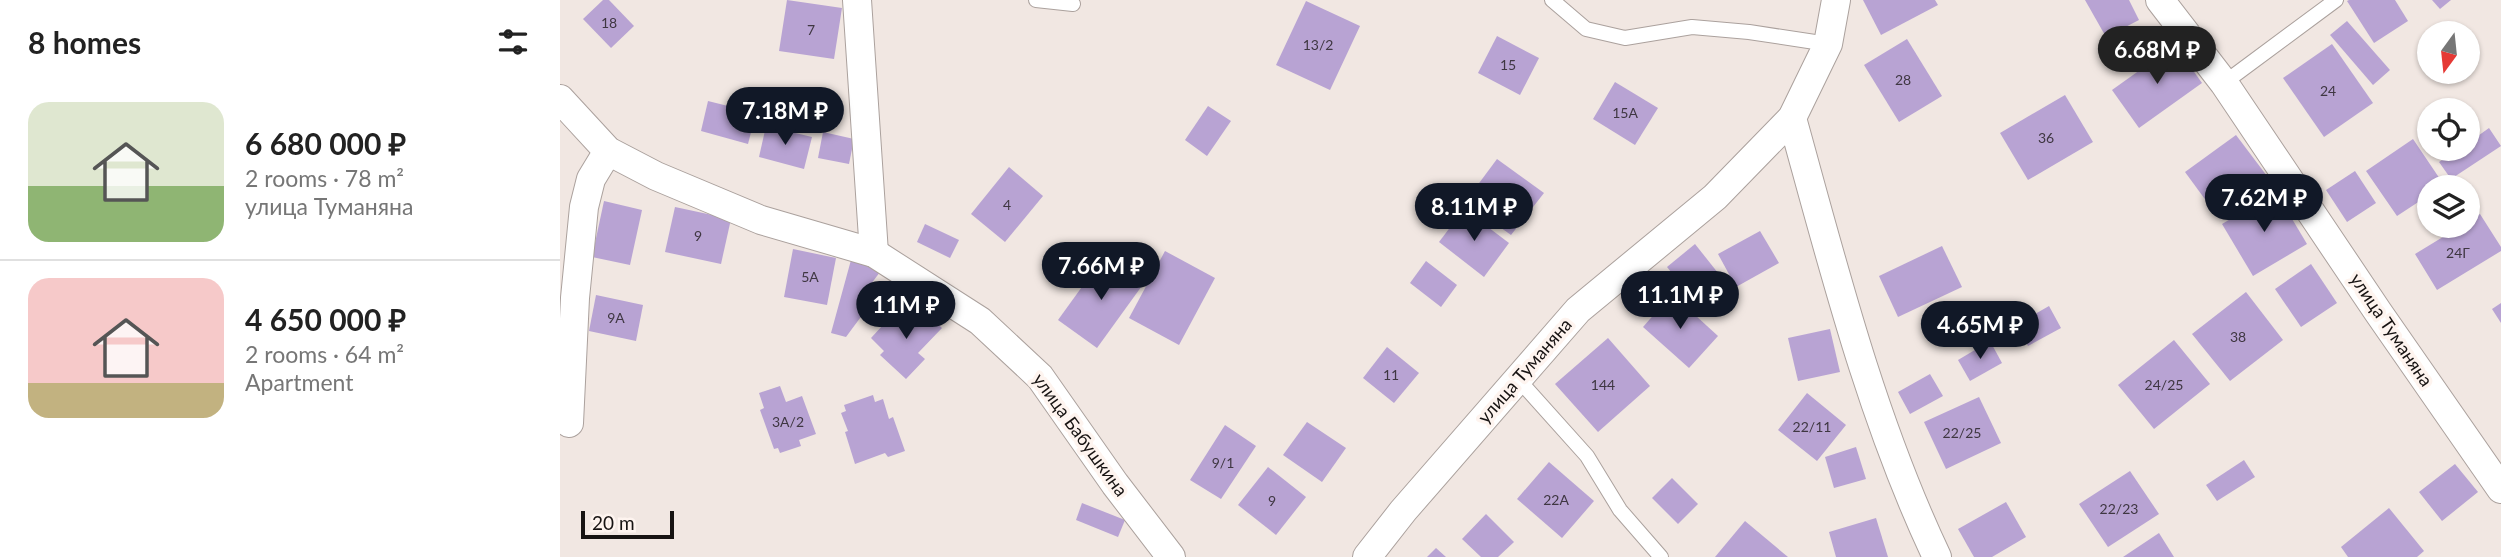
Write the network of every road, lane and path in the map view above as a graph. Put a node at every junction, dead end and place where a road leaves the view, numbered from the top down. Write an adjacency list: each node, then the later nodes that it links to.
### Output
1 (858, 0): 13 (street)
2 (1035, 0): 7 (lane)
3 (1552, 0): 8 (lane)
4 (1836, 0): 8 (street, улица Туманяна)
5 (2160, 0): 9 (street, улица Туманяна)
6 (2336, 0): 9 (lane)
7 (1073, 4)
8 (1828, 44): 11 (street, улица Туманяна)
9 (2224, 83): 16 (street, улица Туманяна)
10 (560, 99): 12 (street, улица Бабушкина)
11 (1792, 118): 14 (street, улица Туманяна); 20 (street)
12 (608, 151): 13 (street, улица Бабушкина); 15 (street)
13 (874, 253): 17 (street, улица Бабушкина)
14 (1518, 379): 18 (street, улица Туманяна); 19 (lane)
15 (569, 423)
16 (2501, 489)
17 (1171, 557)
18 (1367, 557)
19 (1661, 557)
20 (1937, 557)

